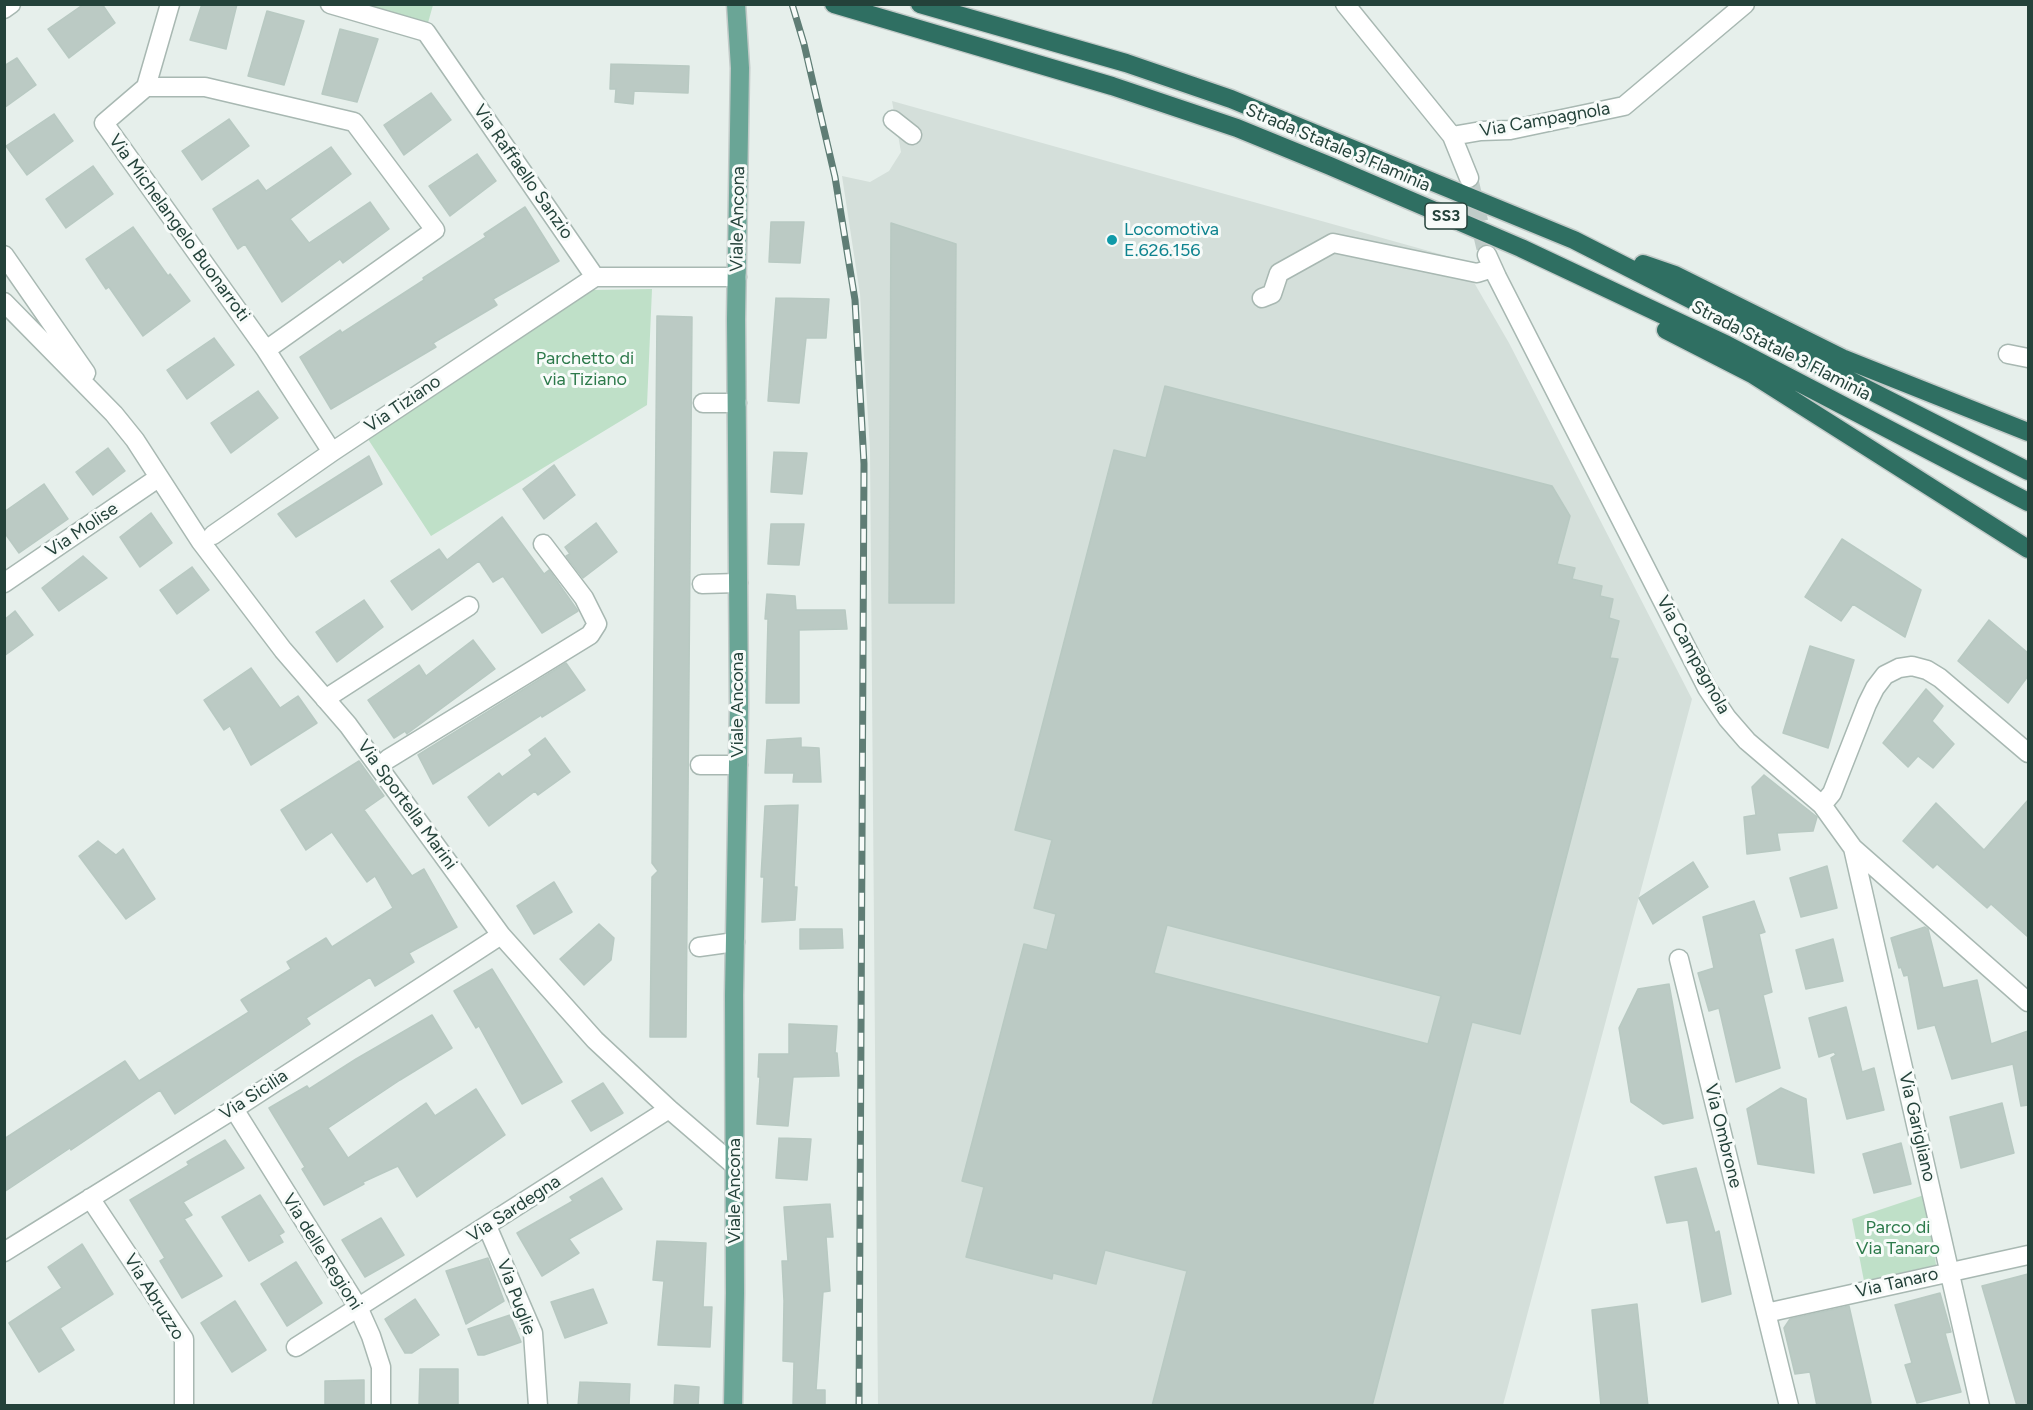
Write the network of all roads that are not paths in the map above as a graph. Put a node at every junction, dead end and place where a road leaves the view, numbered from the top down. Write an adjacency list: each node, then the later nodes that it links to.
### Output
1 (11, 4): 9 (street)
2 (170, 4): 10 (street)
3 (330, 4): 17 (street, Via Raffaello Sanzio)
4 (736, 4): 18 (main road, Viale Ancona)
5 (834, 4): 19 (highway, Strada Statale 3 Flaminia / SS3)
6 (920, 4): 15 (highway, Strada Statale 3 Flaminia / SS3)
7 (1345, 4): 13 (street, Via Campagnola)
8 (1745, 4): 13 (street, Via Campagnola)
9 (4, 9)
10 (146, 87): 22 (street, Via Michelangelo Buonarroti); 22 (street)
11 (893, 120): 12 (street)
12 (912, 135)
13 (1452, 136): 14 (street, Via Campagnola)
14 (1469, 178)
15 (1574, 240): 28 (highway); 30 (highway, Strada Statale 3 Flaminia / SS3)
16 (4, 255): 27 (street, Via Sportella Marini)
17 (595, 277): 18 (street); 29 (street, Via Tiziano)
18 (737, 277): 26 (main road, Viale Ancona)
19 (1590, 280): 32 (highway, Strada Statale 3 Flaminia / SS3); 35 (highway)
20 (1262, 298): 45 (street, Via Campagnola)
21 (4, 302): 27 (street, Via Sportella Marini)
22 (266, 350): 29 (street, Via Michelangelo Buonarroti)
23 (2008, 354): 24 (street)
24 (2028, 358)
25 (703, 403): 26 (street)
26 (737, 403): 37 (main road, Viale Ancona)
27 (114, 414): 31 (street, Via Sportella Marini)
28 (2028, 432)
29 (332, 452): 33 (street, Via Tiziano)
30 (2028, 471)
31 (158, 478): 36 (street, Via Molise); 40 (street, Via Sportella Marini)
32 (2028, 502)
33 (213, 535)
34 (543, 544): 42 (street)
35 (2028, 549)
36 (4, 583)
37 (738, 583): 38 (street); 44 (main road, Viale Ancona)
38 (702, 584)
39 (469, 606): 40 (street)
40 (325, 699): 47 (street, Via Sportella Marini)
41 (2028, 753): 45 (street)
42 (388, 759)
43 (700, 765): 44 (street)
44 (738, 765): 48 (main road, Viale Ancona)
45 (1822, 805): 46 (street, Via Campagnola)
46 (1853, 848): 51 (street, Via Campagnola); 59 (street, Via Garigliano)
47 (501, 935): 52 (street, Via Sicilia); 53 (street, Via Sportella Marini)
48 (735, 942): 49 (street); 54 (main road, Viale Ancona)
49 (699, 946)
50 (1679, 959): 61 (street, Via Ombrone)
51 (2028, 1002)
52 (234, 1109): 55 (street, Via Sicilia); 60 (street, Via delle Regioni)
53 (669, 1109): 54 (street, Via Sportella Marini); 56 (street, Via Sardegna)
54 (734, 1165): 66 (main road, Viale Ancona)
55 (90, 1198): 57 (street, Via Sicilia); 63 (street, Via Abruzzo)
56 (487, 1226): 60 (street, Via Sardegna); 65 (street, Via Puglie)
57 (4, 1251)
58 (2028, 1255): 59 (street, Via Tanaro)
59 (1950, 1271): 61 (street, Via Tanaro); 68 (street, Via Garigliano)
60 (358, 1307): 62 (street, Via Sardegna); 64 (street, Via delle Regioni)
61 (1766, 1314): 67 (street, Via Ombrone)
62 (296, 1347)
63 (184, 1406)
64 (381, 1406)
65 (538, 1406)
66 (733, 1406)
67 (1789, 1406)
68 (1980, 1406)

